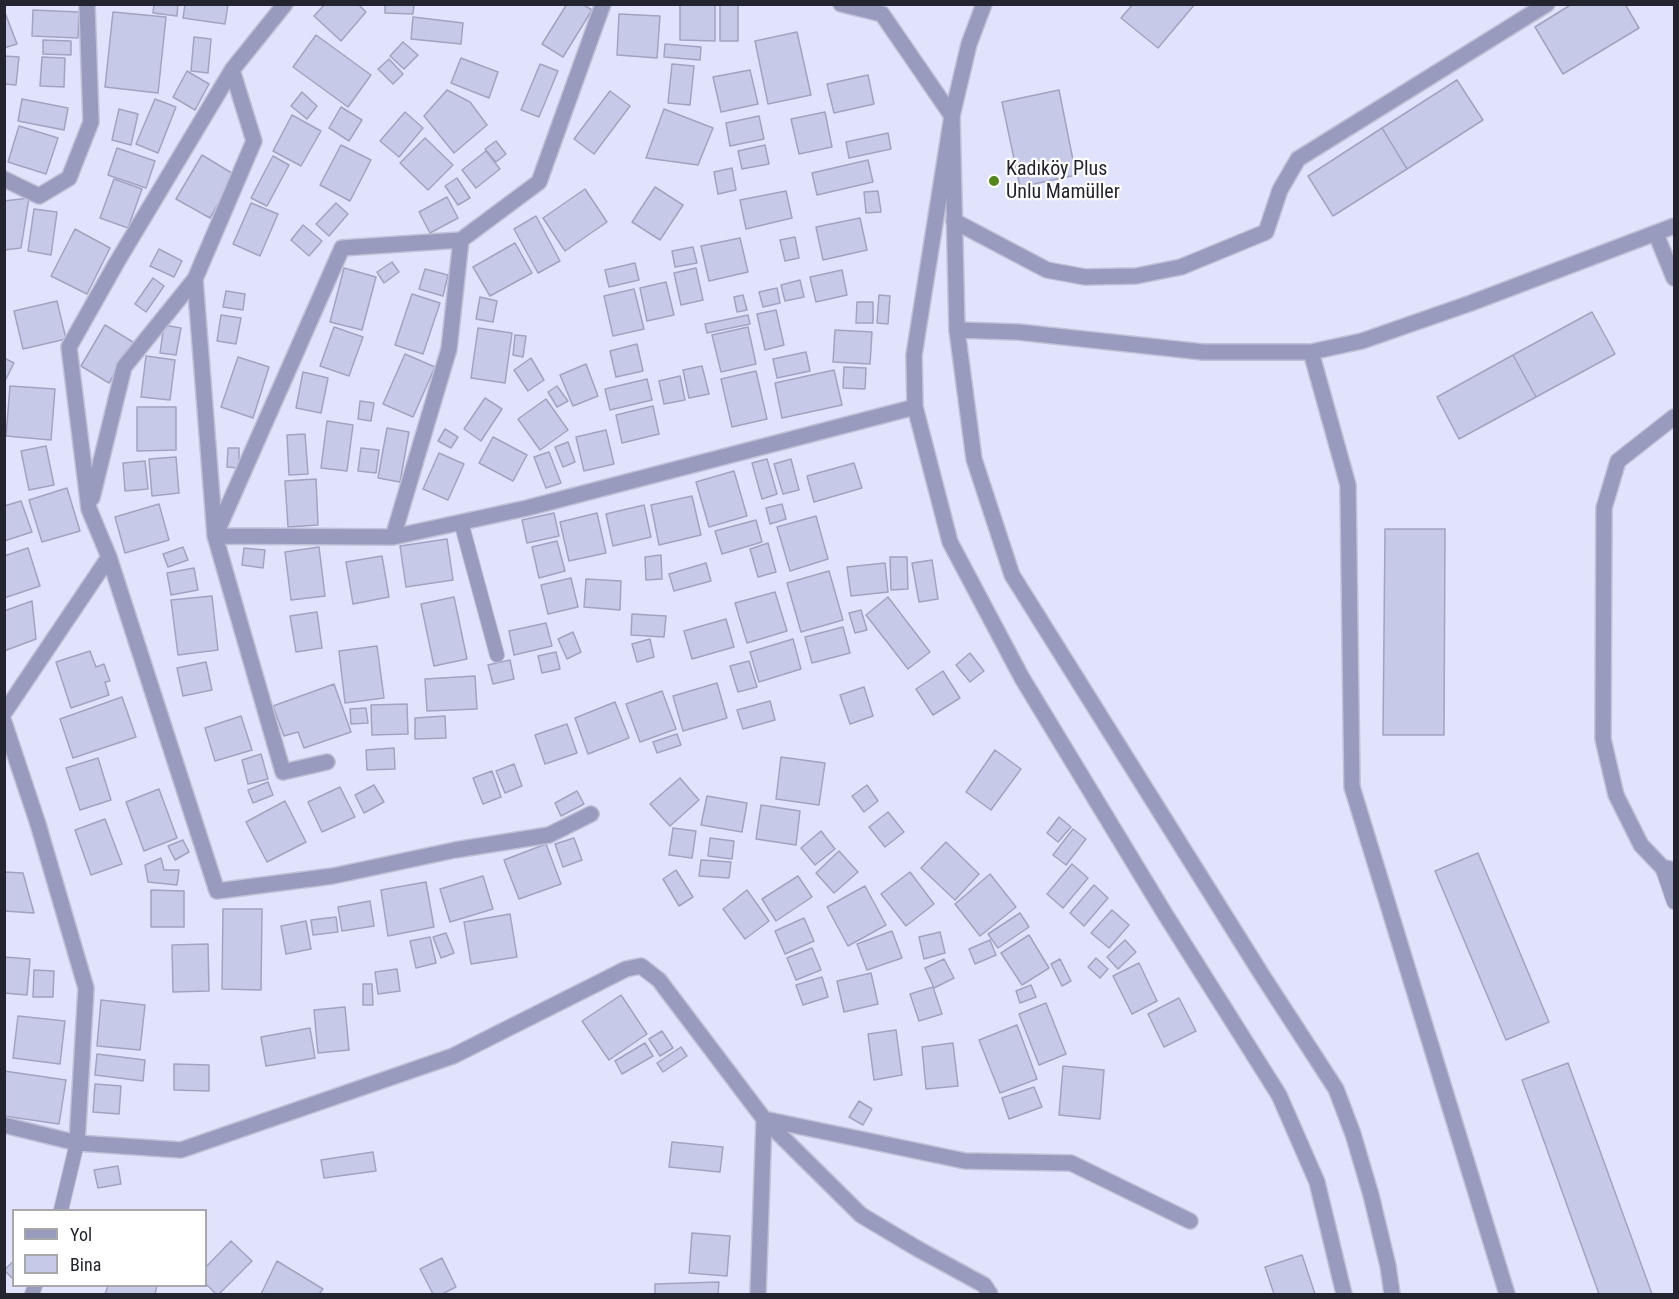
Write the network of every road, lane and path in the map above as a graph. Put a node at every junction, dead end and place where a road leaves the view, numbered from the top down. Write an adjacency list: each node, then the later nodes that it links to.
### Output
1 (87, 4): 9 (street)
2 (285, 4): 7 (street)
3 (603, 4): 13 (street)
4 (841, 4): 8 (street)
5 (984, 4): 8 (street)
6 (1547, 4): 10 (street)
7 (232, 70): 15 (street); 20 (street)
8 (952, 116): 10 (street); 18 (street)
9 (4, 179)
10 (954, 221): 16 (street)
11 (1674, 226): 12 (street)
12 (1656, 234): 14 (street); 17 (street)
13 (461, 240): 22 (street); 23 (street)
14 (1674, 278)
15 (195, 279): 20 (street); 22 (street)
16 (957, 330): 17 (street); 40 (street)
17 (1311, 352): 41 (street)
18 (915, 407): 21 (street); 39 (street)
19 (1674, 417): 30 (street)
20 (89, 509): 24 (street)
21 (461, 522): 23 (street); 25 (lane)
22 (215, 536): 23 (street); 28 (street)
23 (393, 537)
24 (110, 557): 26 (street); 29 (street)
25 (497, 655)
26 (4, 713)
27 (4, 722): 34 (street)
28 (327, 762)
29 (591, 814)
30 (1668, 869): 31 (lane)
31 (1674, 902)
32 (764, 1119): 34 (street); 36 (street); 37 (street); 38 (street)
33 (4, 1125): 34 (street)
34 (76, 1143): 35 (lane)
35 (61, 1209)
36 (1190, 1221)
37 (758, 1294)
38 (990, 1294)
39 (1344, 1294)
40 (1392, 1294)
41 (1507, 1294)

